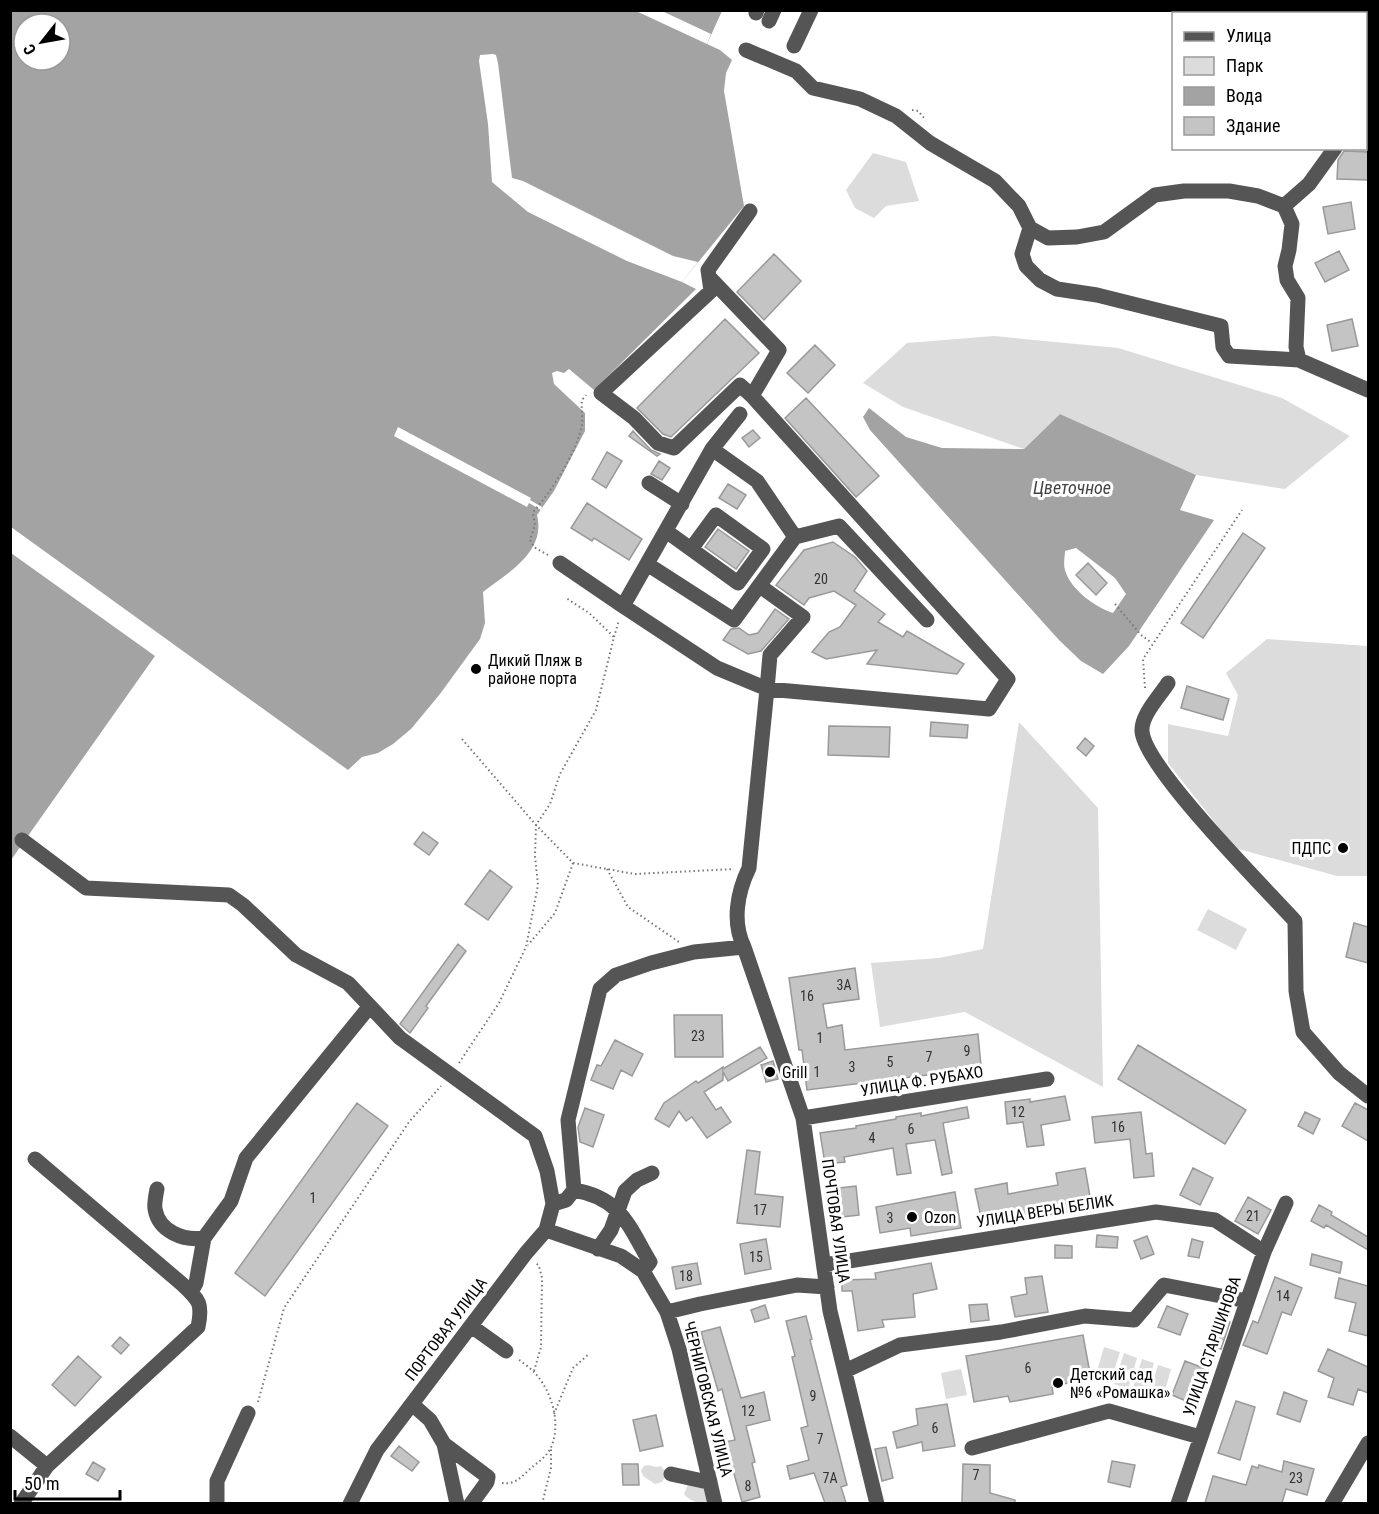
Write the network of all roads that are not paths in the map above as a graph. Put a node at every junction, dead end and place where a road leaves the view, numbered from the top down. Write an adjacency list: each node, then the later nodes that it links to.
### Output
1 (811, 10): 2 (street)
2 (794, 46)
3 (746, 50): 7 (street)
4 (1334, 150): 5 (street)
5 (1284, 206): 7 (street); 9 (street)
6 (750, 212): 8 (street)
7 (1030, 228): 9 (street)
8 (709, 277): 11 (street); 11 (street)
9 (1299, 360): 10 (street)
10 (1368, 390)
11 (752, 396): 25 (street)
12 (740, 414): 13 (street)
13 (712, 449): 15 (street); 17 (street)
14 (649, 483): 15 (street)
15 (682, 504): 16 (street)
16 (666, 531): 18 (street); 20 (street)
17 (795, 537): 21 (street); 23 (street)
18 (691, 549): 18 (street)
19 (561, 563): 22 (street)
20 (647, 564): 21 (street); 22 (street)
21 (760, 586): 25 (street, ПОЧТОВАЯ УЛИЦА)
22 (623, 606): 25 (street)
23 (927, 620)
24 (1168, 683): 30 (street)
25 (767, 689): 27 (street, ПОЧТОВАЯ УЛИЦА)
26 (22, 840): 28 (street)
27 (744, 947): 31 (street, ПОЧТОВАЯ УЛИЦА); 35 (street)
28 (370, 1006): 37 (street, ПОРТОВАЯ УЛИЦА); 40 (street)
29 (1047, 1079): 31 (street, УЛИЦА Ф. РУБАХО)
30 (1368, 1096)
31 (803, 1118): 43 (street, ПОЧТОВАЯ УЛИЦА)
32 (35, 1159): 46 (street)
33 (652, 1173): 38 (street)
34 (157, 1190): 40 (street)
35 (574, 1190): 37 (street); 38 (street)
36 (1286, 1203): 42 (street, УЛИЦА СТАРШИНОВА)
37 (553, 1204): 39 (street, ПОРТОВАЯ УЛИЦА)
38 (620, 1210): 41 (street); 44 (street)
39 (546, 1230): 41 (street, ЧЕРНИГОВСКАЯ УЛИЦА); 49 (street, ПОРТОВАЯ УЛИЦА)
40 (204, 1238): 46 (street)
41 (598, 1248): 44 (street, ЧЕРНИГОВСКАЯ УЛИЦА)
42 (1264, 1252): 43 (street, УЛИЦА ВЕРЫ БЕЛИК); 47 (street, УЛИЦА СТАРШИНОВА)
43 (824, 1265): 45 (street, ПОЧТОВАЯ УЛИЦА)
44 (644, 1271): 48 (street, ЧЕРНИГОВСКАЯ УЛИЦА)
45 (827, 1287): 48 (street); 51 (street, ПОЧТОВАЯ УЛИЦА)
46 (191, 1292): 59 (street)
47 (1247, 1301): 51 (street); 55 (street, УЛИЦА СТАРШИНОВА)
48 (667, 1312): 61 (street, ЧЕРНИГОВСКАЯ УЛИЦА)
49 (471, 1326): 50 (street); 52 (street, ПОРТОВАЯ УЛИЦА)
50 (506, 1350)
51 (845, 1371): 68 (street, ПОЧТОВАЯ УЛИЦА)
52 (412, 1404): 57 (street); 64 (street, ПОРТОВАЯ УЛИЦА)
53 (248, 1413): 63 (street)
54 (10, 1436): 59 (street)
55 (1200, 1437): 58 (street); 69 (street, УЛИЦА СТАРШИНОВА)
56 (1368, 1443): 70 (street)
57 (444, 1444): 65 (street); 66 (street)
58 (972, 1448)
59 (47, 1466): 62 (street)
60 (671, 1474): 61 (street)
61 (710, 1481): 67 (street, ЧЕРНИГОВСКАЯ УЛИЦА)
62 (21, 1503)
63 (217, 1503)
64 (350, 1503)
65 (457, 1503)
66 (471, 1503)
67 (715, 1503)
68 (877, 1503)
69 (1178, 1503)
70 (1332, 1503)

